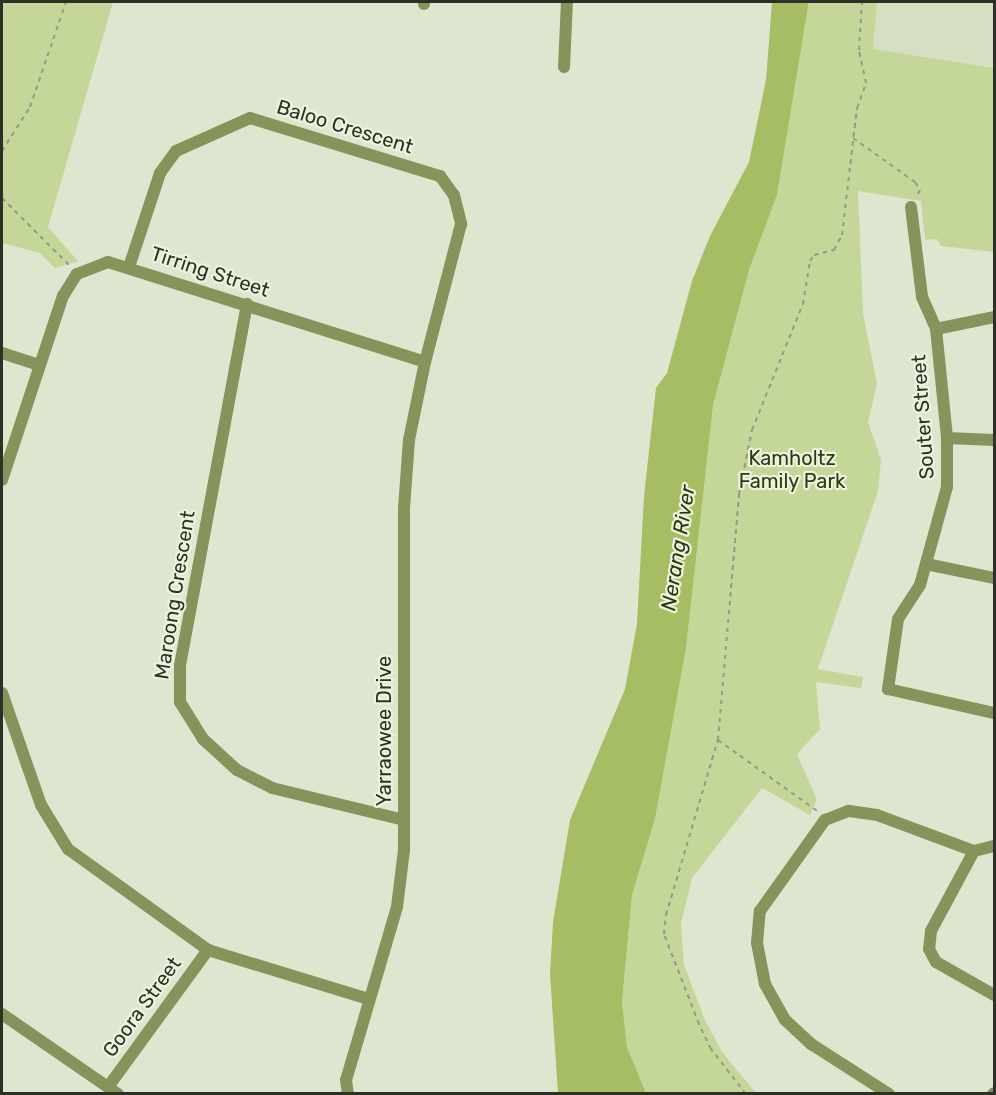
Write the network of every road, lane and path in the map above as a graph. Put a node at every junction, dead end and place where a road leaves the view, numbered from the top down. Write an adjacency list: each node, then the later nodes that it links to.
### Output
1 (66, 2): 6 (path)
2 (567, 2): 4 (street)
3 (862, 2): 5 (path)
4 (564, 67)
5 (853, 138): 8 (path); 24 (path)
6 (2, 151)
7 (2, 198): 10 (path)
8 (911, 207): 13 (street, Souter Street)
9 (129, 267): 10 (street, Tirring Street); 11 (street, Tirring Street); 15 (street, Baloo Crescent)
10 (77, 274): 16 (street)
11 (247, 304): 15 (street, Tirring Street); 25 (street, Maroong Crescent)
12 (994, 317): 13 (street)
13 (936, 329): 17 (street, Souter Street)
14 (2, 353): 16 (street)
15 (425, 362): 25 (street, Yarraowee Drive)
16 (39, 365): 19 (street)
17 (947, 438): 18 (street); 20 (street, Souter Street)
18 (994, 440)
19 (2, 480)
20 (926, 564): 21 (street); 23 (street, Souter Street)
21 (994, 578)
22 (2, 693): 29 (street)
23 (994, 713)
24 (718, 740): 26 (path); 35 (path)
25 (404, 820): 31 (street, Yarraowee Drive)
26 (825, 820): 28 (street); 36 (street)
27 (994, 846): 28 (street)
28 (974, 851): 30 (street)
29 (208, 951): 31 (street); 33 (street, Goora Street)
30 (994, 995)
31 (368, 999): 34 (street, Yarraowee Drive)
32 (2, 1014): 33 (street)
33 (113, 1090)
34 (348, 1094)
35 (746, 1094)
36 (889, 1094)

